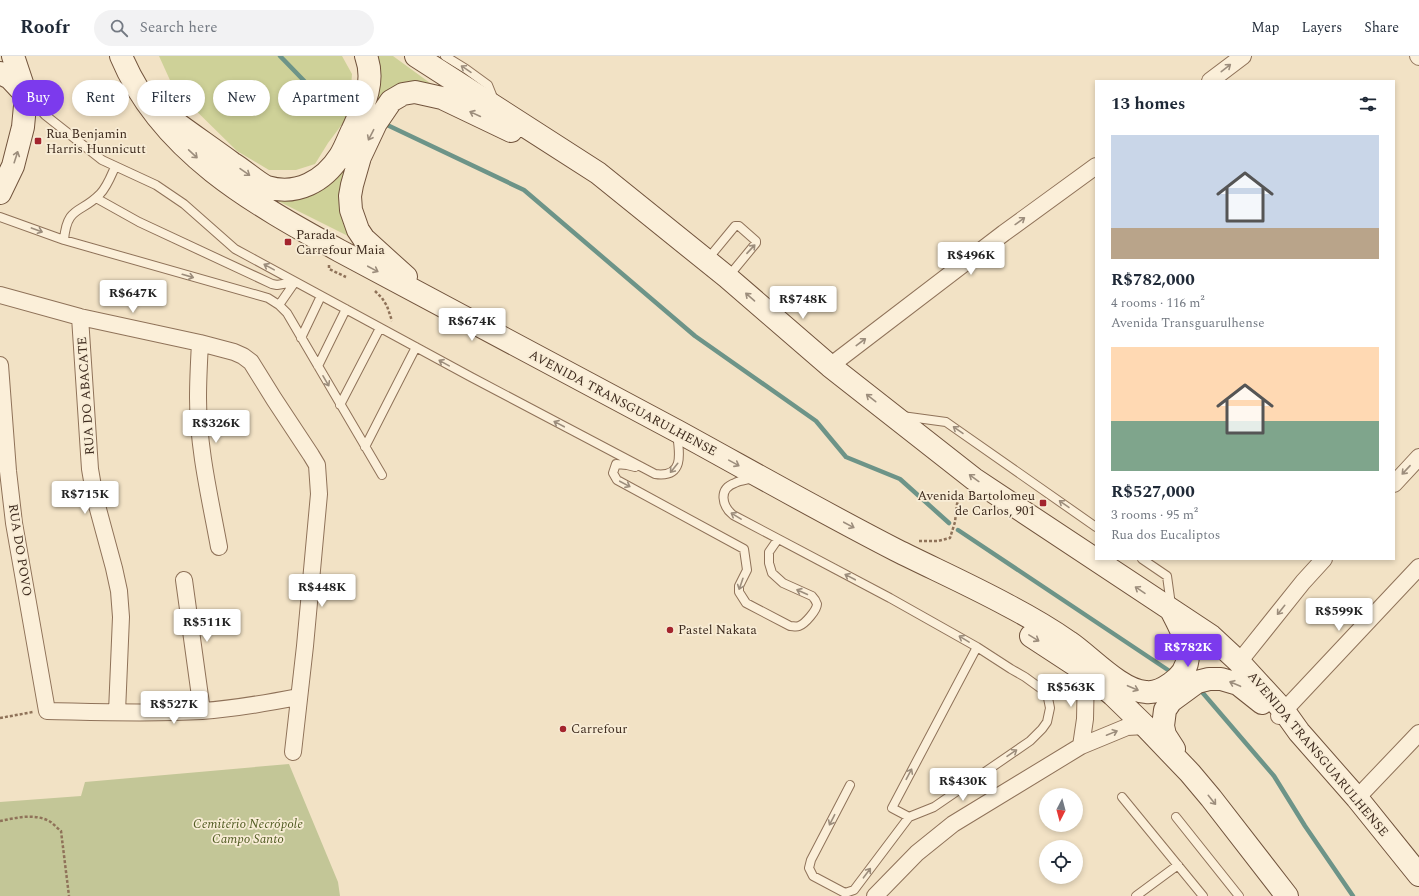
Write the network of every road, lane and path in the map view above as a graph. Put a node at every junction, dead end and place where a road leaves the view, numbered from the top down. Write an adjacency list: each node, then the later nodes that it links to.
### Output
1 (13, 56): 9 (main road)
2 (121, 56): 11 (main road, AVENIDA TRANSGUARULHENSE)
3 (366, 56): 16 (main road, one-way to 3)
4 (416, 56): 12 (main road)
5 (446, 56): 12 (lane, one-way to 5)
6 (1243, 56): 10 (street, one-way to 6)
7 (0, 73): 8 (main road)
8 (12, 80)
9 (21, 80)
10 (1211, 80)
11 (137, 87)
12 (497, 108): 19 (main road)
13 (24, 116): 20 (main road, one-way to 13)
14 (46, 116): 17 (lane)
15 (157, 116): 33 (main road, AVENIDA TRANSGUARULHENSE, one-way to 33)
16 (168, 116)
17 (116, 167): 21 (lane); 26 (lane, one-way to 17)
18 (1095, 167): 41 (street, one-way to 18)
19 (598, 173): 24 (main road, AVENIDA TRANSGUARULHENSE); 33 (main road, one-way to 33)
20 (0, 193)
21 (96, 198): 23 (lane); 26 (lane)
22 (0, 217): 23 (lane, one-way to 23)
23 (64, 240): 30 (lane, one-way to 30)
24 (707, 260): 25 (main road, AVENIDA TRANSGUARULHENSE); 25 (lane, one-way to 24)
25 (727, 277): 41 (main road, AVENIDA TRANSGUARULHENSE, one-way to 25)
26 (296, 282): 29 (lane); 30 (lane)
27 (374, 288): 34 (path)
28 (0, 295): 32 (street)
29 (321, 296): 31 (lane); 36 (lane)
30 (279, 305): 36 (lane)
31 (346, 309): 35 (lane); 40 (lane)
32 (80, 317): 37 (street); 70 (street, RUA DO ABACATE)
33 (466, 319): 44 (main road, AVENIDA TRANSGUARULHENSE)
34 (392, 322)
35 (380, 328): 38 (lane); 42 (lane)
36 (301, 338): 40 (lane)
37 (200, 343): 55 (street); 67 (street)
38 (416, 347): 45 (lane); 47 (lane, one-way to 38)
39 (0, 365): 68 (street, RUA DO POVO)
40 (318, 366): 42 (lane, one-way to 42)
41 (830, 366): 43 (main road, AVENIDA TRANSGUARULHENSE, one-way to 41)
42 (340, 405): 45 (lane)
43 (892, 414): 50 (main road, AVENIDA TRANSGUARULHENSE, one-way to 43); 52 (lane, one-way to 43)
44 (677, 431): 47 (lane, one-way to 47); 49 (main road, AVENIDA TRANSGUARULHENSE, one-way to 49)
45 (365, 447): 48 (lane)
46 (1419, 457): 51 (street, one-way to 51)
47 (655, 474): 53 (lane, one-way to 53)
48 (382, 475)
49 (760, 477): 53 (lane, one-way to 49); 56 (main road, AVENIDA TRANSGUARULHENSE, one-way to 56)
50 (974, 479): 54 (path); 57 (main road, AVENIDA TRANSGUARULHENSE, one-way to 50)
51 (1395, 483)
52 (1095, 525)
53 (778, 539): 64 (lane, one-way to 53)
54 (916, 541)
55 (219, 547)
56 (895, 549): 63 (main road, one-way to 63); 66 (main road, one-way to 66)
57 (1095, 559)
58 (1096, 560): 63 (main road, AVENIDA TRANSGUARULHENSE, one-way to 58)
59 (1143, 560): 63 (lane)
60 (1323, 560): 65 (street, one-way to 65)
61 (1419, 567): 71 (street)
62 (184, 580): 69 (street)
63 (1172, 612): 65 (main road, AVENIDA TRANSGUARULHENSE)
64 (977, 647): 81 (lane, one-way to 64); 81 (lane, one-way to 64)
65 (1239, 662): 71 (main road, AVENIDA TRANSGUARULHENSE)
66 (1086, 672): 73 (main road); 75 (street)
67 (298, 697): 69 (street); 76 (street)
68 (47, 711): 70 (street); 72 (path)
69 (202, 711): 70 (street)
70 (116, 712)
71 (1282, 714): 77 (main road, one-way to 77); 80 (main road, AVENIDA TRANSGUARULHENSE)
72 (0, 718)
73 (1145, 726): 75 (street, one-way to 73); 77 (main road)
74 (1419, 733): 80 (street)
75 (1081, 746): 87 (street)
76 (293, 752)
77 (1190, 773): 91 (main road, one-way to 91)
78 (850, 785): 81 (lane, one-way to 81)
79 (1122, 796): 84 (lane)
80 (1357, 798): 85 (main road, AVENIDA TRANSGUARULHENSE)
81 (909, 817)
82 (1176, 817): 90 (lane)
83 (0, 821): 86 (path)
84 (1178, 865): 88 (lane); 89 (lane)
85 (1419, 875)
86 (69, 896)
87 (875, 896)
88 (1136, 896)
89 (1202, 896)
90 (1239, 896)
91 (1287, 896)

